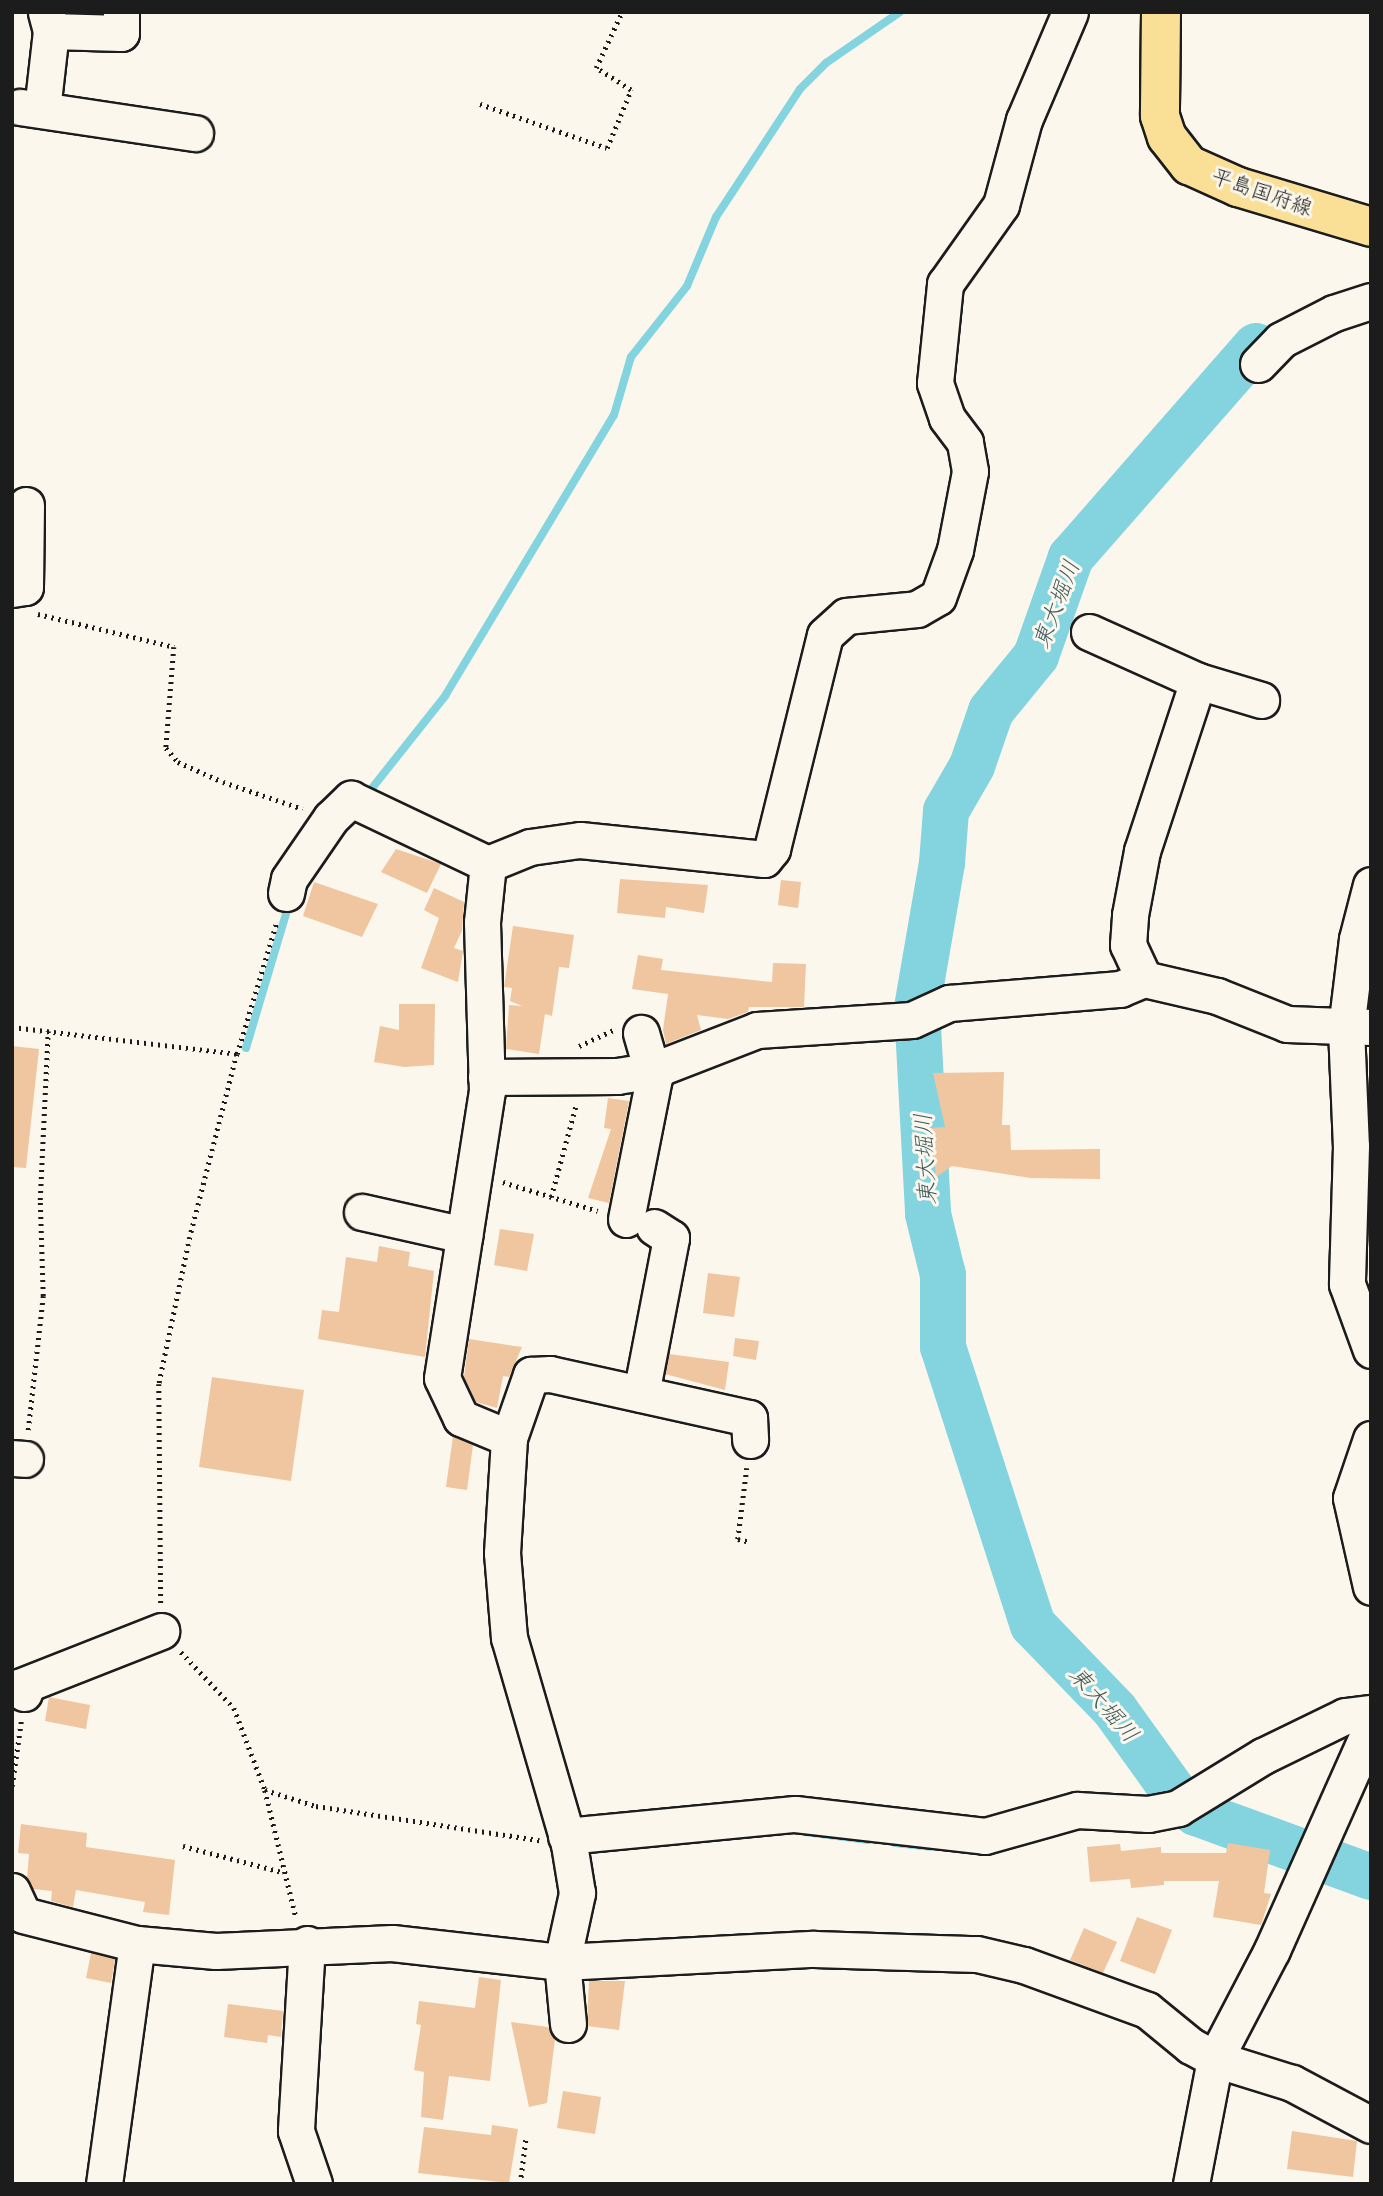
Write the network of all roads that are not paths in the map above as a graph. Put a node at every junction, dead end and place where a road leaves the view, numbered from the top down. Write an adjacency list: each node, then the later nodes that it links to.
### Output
1 (121, 12): 4 (street)
2 (1070, 12): 14 (street)
3 (1161, 12): 6 (main road, 平島国府線)
4 (48, 21): 5 (street)
5 (179, 122)
6 (1371, 227)
7 (1371, 301): 8 (street)
8 (1258, 364)
9 (26, 505): 10 (street)
10 (23, 601)
11 (1089, 632): 12 (street)
12 (1198, 681): 13 (street); 17 (street)
13 (1261, 700)
14 (488, 864): 16 (street); 21 (street)
15 (1371, 885): 18 (street)
16 (286, 893)
17 (1144, 979): 18 (street); 20 (street)
18 (1359, 1028): 24 (street)
19 (641, 1033): 20 (street)
20 (654, 1074): 21 (street); 25 (street)
21 (486, 1077): 23 (street)
22 (362, 1212): 23 (street)
23 (464, 1235): 26 (street)
24 (1371, 1350)
25 (641, 1394): 26 (street); 28 (street)
26 (509, 1438): 34 (street)
27 (1371, 1439): 29 (street)
28 (750, 1440)
29 (1371, 1587)
30 (161, 1631): 31 (street)
31 (19, 1689)
32 (1371, 1713): 34 (street)
33 (1371, 1728): 40 (street)
34 (569, 1844): 38 (street)
35 (12, 1891): 36 (street)
36 (137, 1944): 37 (street); 42 (street)
37 (307, 1944): 38 (street); 43 (street)
38 (562, 1962): 39 (street); 40 (street)
39 (568, 2024)
40 (1215, 2059): 41 (street); 44 (street)
41 (1371, 2125)
42 (104, 2184)
43 (314, 2184)
44 (1191, 2184)

